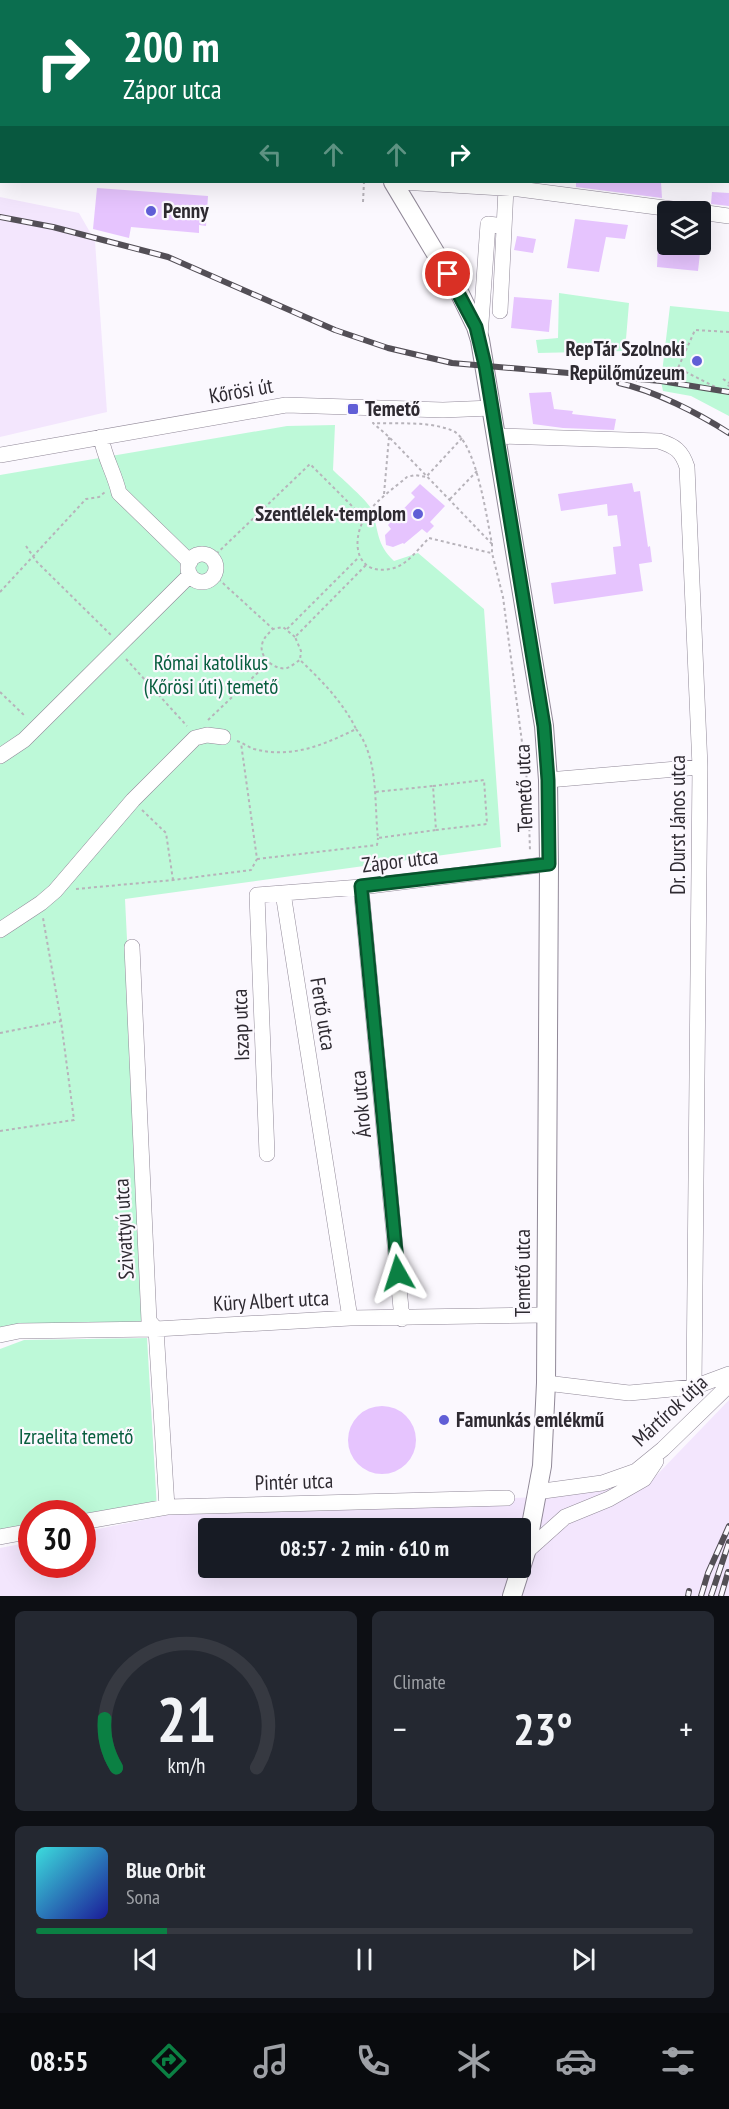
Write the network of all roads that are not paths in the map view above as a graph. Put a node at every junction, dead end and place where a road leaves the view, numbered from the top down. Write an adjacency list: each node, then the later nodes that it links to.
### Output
1 (394, 183): 11 (main road, Temető utca)
2 (429, 183): 3 (street)
3 (515, 186): 4 (street); 7 (street)
4 (657, 207)
5 (711, 214): 6 (street)
6 (729, 216)
7 (504, 226): 8 (street); 9 (street)
8 (485, 278): 9 (street); 11 (street)
9 (502, 279): 10 (street)
10 (500, 311)
11 (480, 340): 12 (main road, Temető utca)
12 (492, 408): 13 (main road, Temető utca); 14 (street, Kőrösi út)
13 (497, 436): 19 (street, Dr. Durst János utca); 20 (main road, Temető utca)
14 (101, 437): 15 (street, Kőrösi út); 16 (street)
15 (0, 455)
16 (190, 568): 16 (street); 18 (street)
17 (223, 737): 25 (street)
18 (0, 756)
19 (700, 767): 20 (street); 36 (street, Dr. Durst János utca)
20 (548, 780): 21 (main road, Temető utca)
21 (549, 864): 22 (street, Zápor utca); 28 (main road, Temető utca)
22 (361, 886): 23 (street, Zápor utca); 30 (street, Árok utca)
23 (283, 893): 24 (street, Zápor utca); 29 (street, Fertő utca)
24 (257, 895): 27 (street, Iszap utca)
25 (0, 930)
26 (132, 947): 31 (street, Szivattyú utca)
27 (267, 1154)
28 (546, 1316): 30 (street, Küry Albert utca); 34 (main road, Temető utca)
29 (350, 1318): 30 (street, Küry Albert utca); 31 (street, Küry Albert utca)
30 (402, 1318)
31 (156, 1329): 32 (street, Küry Albert utca); 40 (street, Szivattyú utca)
32 (0, 1335)
33 (729, 1374): 36 (street)
34 (546, 1383): 36 (street); 38 (main road, Temető utca)
35 (729, 1385): 37 (street, Mártírok útja)
36 (694, 1387)
37 (663, 1449): 38 (street, Mártírok útja); 45 (street)
38 (536, 1492): 41 (main road, Temető utca)
39 (507, 1498): 40 (street, Pintér utca)
40 (167, 1507): 42 (street, Pintér utca)
41 (531, 1519)
42 (96, 1520)
43 (18, 1534): 44 (street)
44 (0, 1537)
45 (531, 1547)
46 (517, 1578): 47 (main road, Temető utca)
47 (512, 1596)

